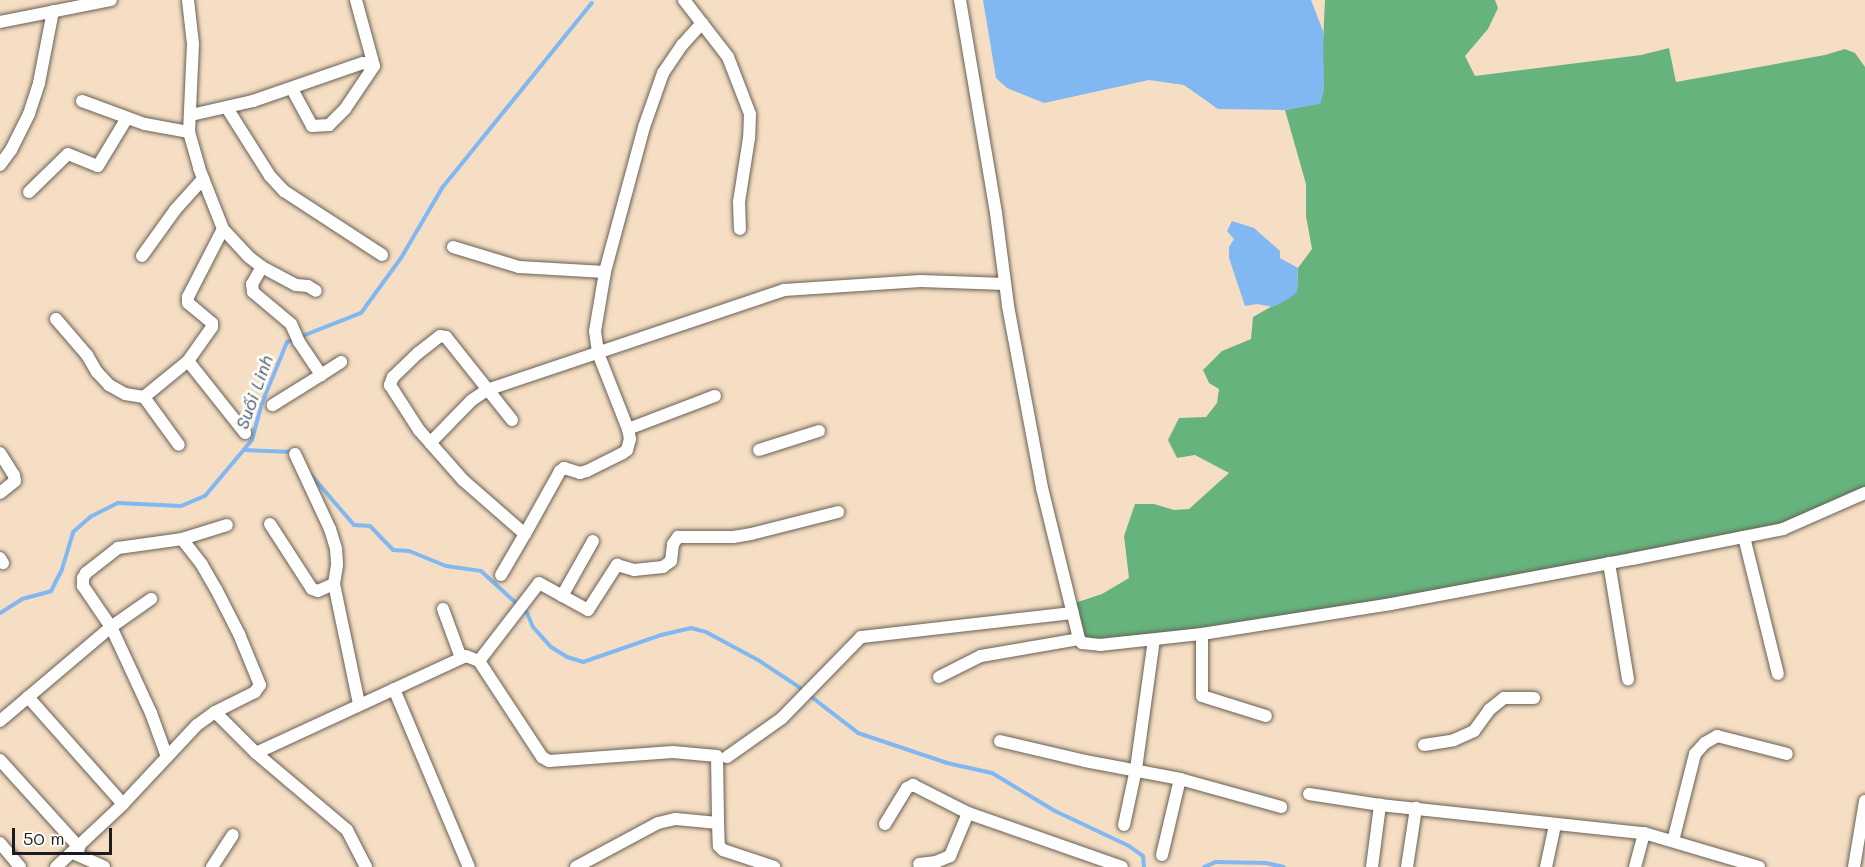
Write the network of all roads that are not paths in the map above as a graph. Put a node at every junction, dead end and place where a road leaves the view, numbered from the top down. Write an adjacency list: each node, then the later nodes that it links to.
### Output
1 (111, 0): 6 (street)
2 (189, 0): 13 (street)
3 (356, 0): 9 (street)
4 (684, 0): 8 (street)
5 (960, 0): 26 (street)
6 (53, 11): 7 (street); 16 (street)
7 (0, 22)
8 (702, 23): 19 (street); 25 (street)
9 (374, 66): 10 (street); 10 (street)
10 (292, 89): 12 (street)
11 (82, 101): 14 (street)
12 (227, 108): 13 (street); 22 (street)
13 (191, 115): 15 (street)
14 (127, 118): 15 (street); 18 (street)
15 (189, 132): 17 (street)
16 (0, 165)
17 (203, 179): 20 (street); 23 (street)
18 (29, 192)
19 (740, 229)
20 (223, 230): 24 (street); 30 (street)
21 (453, 247): 25 (street)
22 (382, 255)
23 (142, 256)
24 (262, 267): 27 (street); 32 (street)
25 (605, 272): 29 (street)
26 (1005, 284): 29 (street); 61 (street)
27 (316, 291)
28 (56, 319): 35 (street)
29 (598, 353): 33 (street); 38 (street)
30 (188, 361): 35 (street); 40 (street)
31 (341, 362): 32 (street)
32 (321, 375): 36 (street)
33 (487, 390): 37 (street); 41 (street); 41 (street)
34 (715, 396): 38 (street)
35 (144, 397): 42 (street)
36 (273, 405)
37 (512, 420)
38 (628, 429): 51 (street)
39 (819, 431): 43 (street)
40 (245, 433)
41 (430, 443): 51 (street)
42 (179, 445)
43 (759, 450)
44 (0, 453): 46 (street)
45 (295, 454): 57 (street)
46 (0, 493)
47 (1865, 493): 52 (street)
48 (838, 512): 58 (street)
49 (270, 524): 57 (street)
50 (227, 525): 53 (street)
51 (525, 534): 56 (street)
52 (1744, 537): 55 (street); 68 (street)
53 (182, 539): 62 (street); 75 (street)
54 (593, 541): 58 (street)
55 (1609, 563): 63 (street); 70 (street)
56 (501, 575)
57 (334, 584): 74 (street)
58 (562, 596): 67 (street)
59 (152, 599): 62 (street)
60 (443, 609): 66 (street)
61 (1073, 613): 64 (street); 83 (street)
62 (111, 627): 72 (street); 82 (street)
63 (1202, 634): 65 (street); 76 (street)
64 (1079, 639): 65 (street); 69 (street)
65 (1154, 640): 85 (street)
66 (461, 658): 67 (street); 71 (street)
67 (479, 661): 94 (street)
68 (1778, 674)
69 (939, 677)
70 (1628, 679)
71 (394, 689): 74 (street); 111 (street)
72 (28, 697): 77 (street); 89 (street)
73 (1534, 698): 79 (street)
74 (359, 704): 80 (street)
75 (215, 712): 80 (street); 82 (street)
76 (1266, 716)
77 (0, 721)
78 (1000, 741): 85 (street)
79 (1424, 745)
80 (256, 753): 110 (street)
81 (1787, 754): 100 (street)
82 (167, 757): 89 (street)
83 (727, 757)
84 (0, 760): 102 (street)
85 (1136, 769): 86 (street); 96 (street)
86 (1180, 779): 91 (street); 103 (street)
87 (1309, 794): 90 (street)
88 (1865, 801): 120 (street)
89 (123, 804): 102 (street)
90 (1380, 805): 92 (street); 115 (street)
91 (1281, 807)
92 (1416, 808): 97 (street); 116 (street)
93 (968, 813): 95 (street); 104 (street); 114 (street)
94 (718, 823): 112 (street); 113 (street)
95 (885, 824)
96 (1124, 825)
97 (1555, 825): 98 (street); 117 (street)
98 (1644, 833): 100 (street); 118 (street)
99 (233, 835): 109 (street)
100 (1673, 841): 105 (street)
101 (0, 843): 106 (street)
102 (76, 850): 107 (street); 108 (street)
103 (1162, 855)
104 (919, 864)
105 (1734, 864): 119 (street)
106 (18, 866)
107 (56, 867)
108 (104, 867)
109 (212, 867)
110 (366, 867)
111 (470, 867)
112 (576, 867)
113 (774, 867)
114 (1122, 867)
115 (1372, 867)
116 (1407, 867)
117 (1546, 867)
118 (1635, 867)
119 (1759, 867)
120 (1854, 867)

